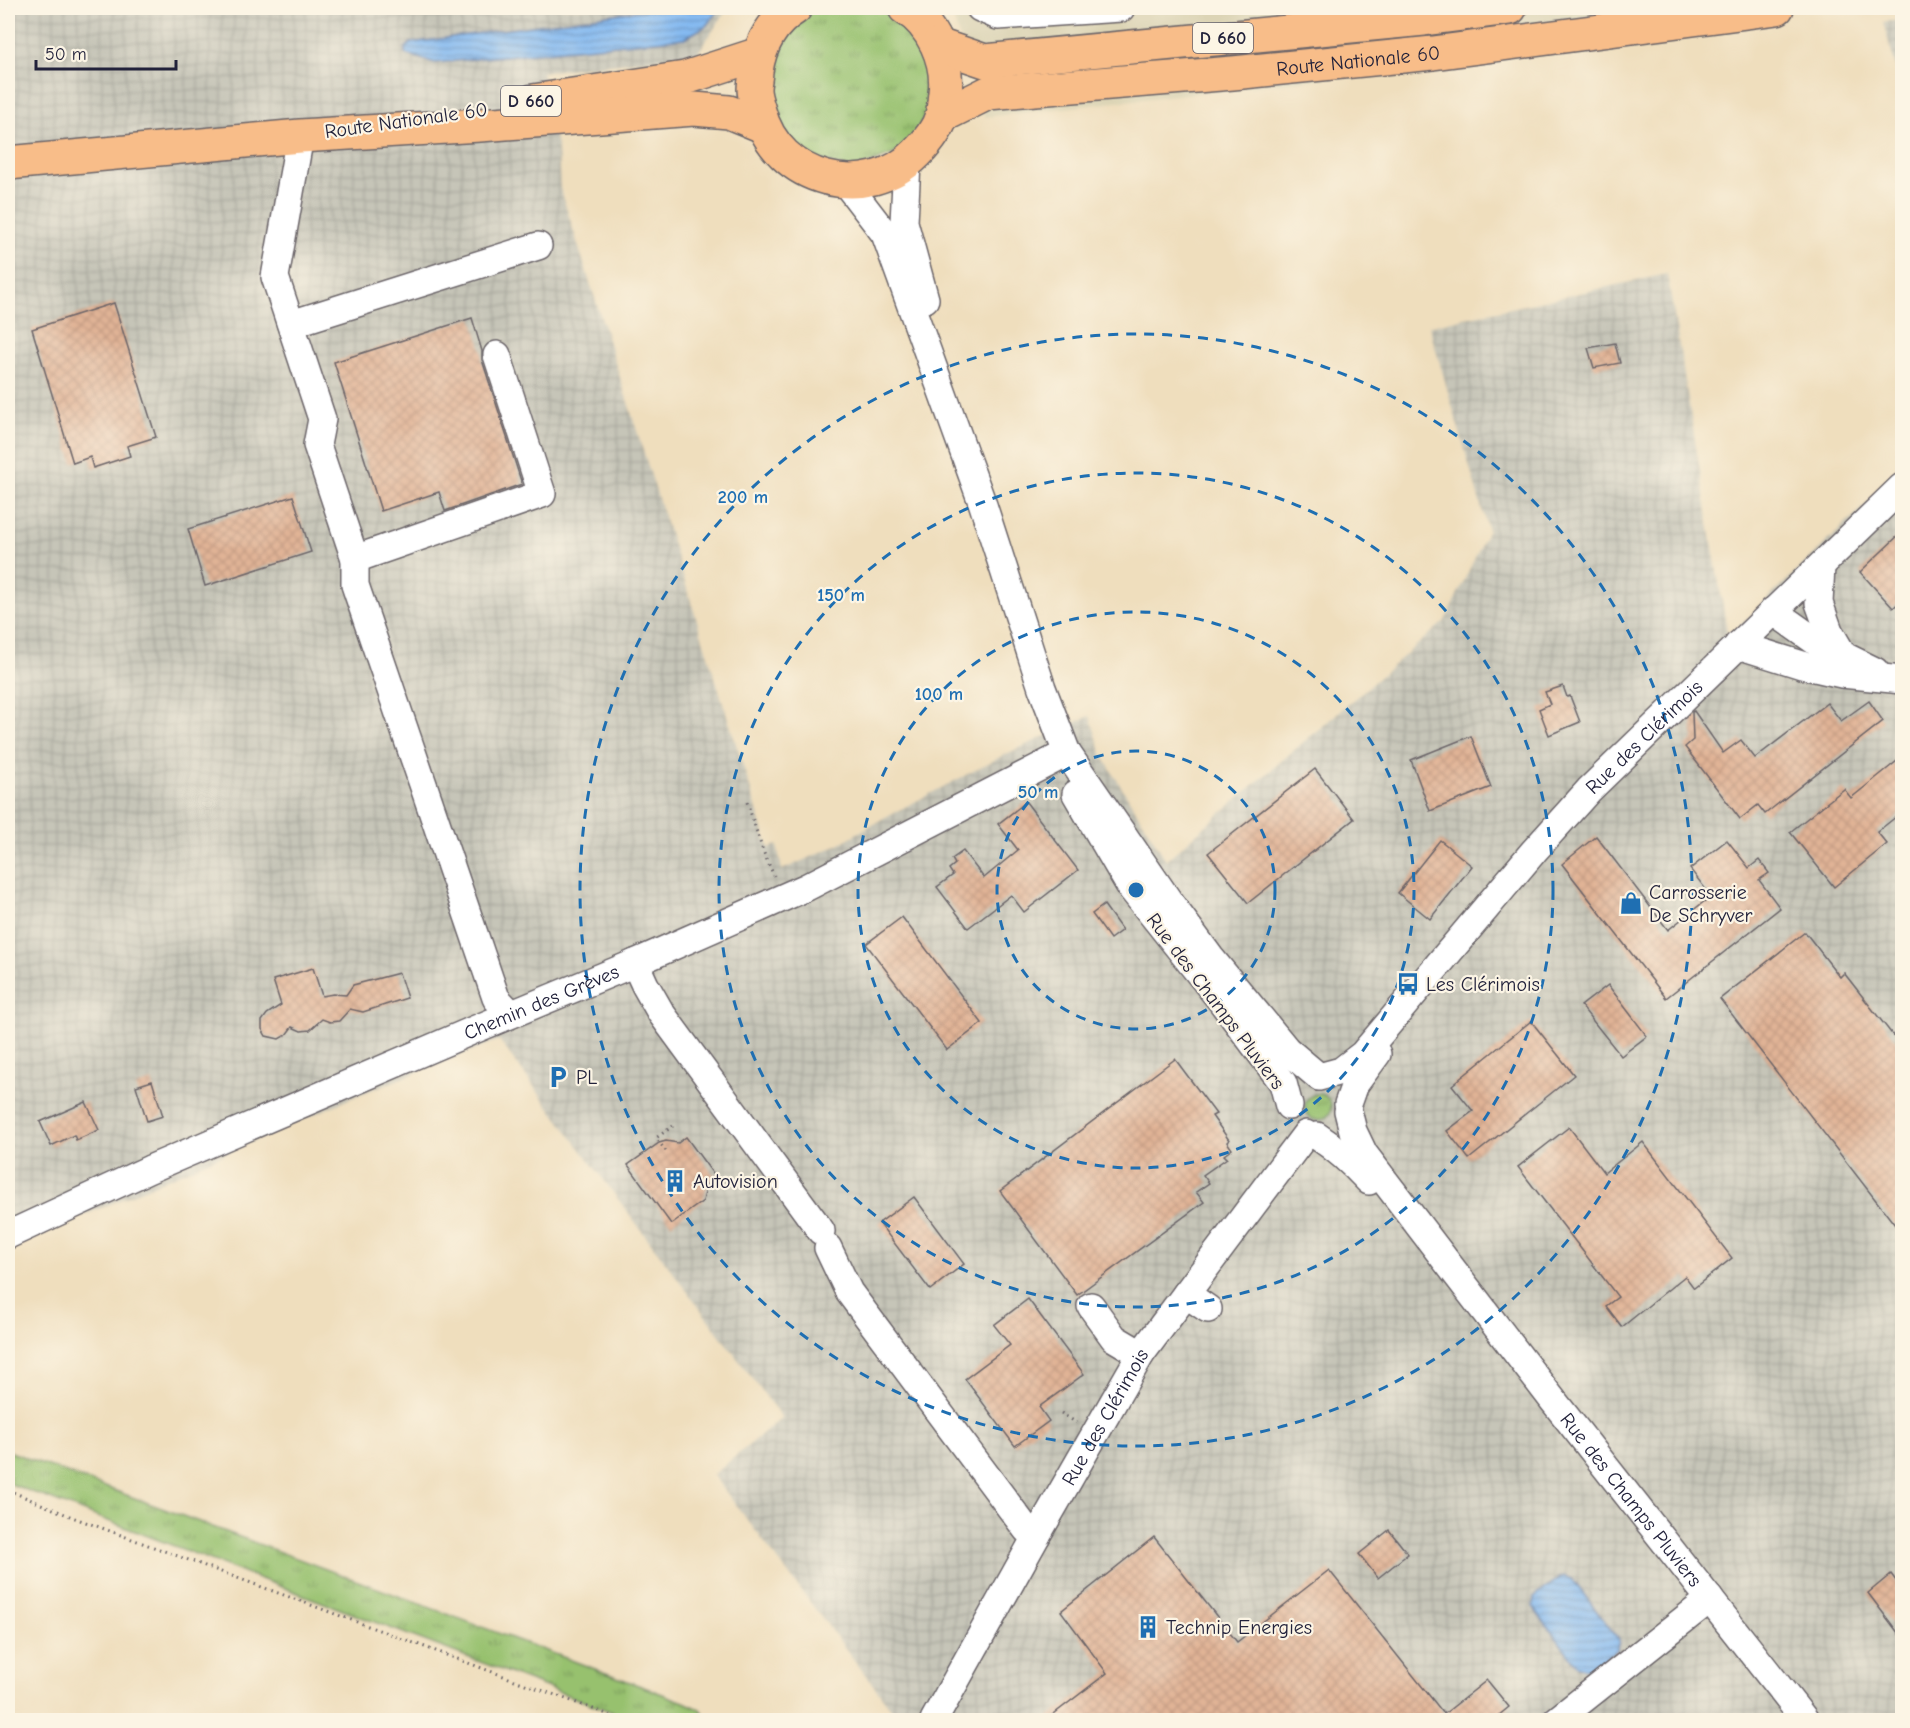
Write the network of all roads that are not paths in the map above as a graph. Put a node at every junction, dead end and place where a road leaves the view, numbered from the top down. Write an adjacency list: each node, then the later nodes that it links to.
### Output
1 (905, 8): 7 (main road)
2 (980, 8): 3 (street)
3 (1121, 8)
4 (1510, 8): 7 (main road, Route Nationale 60 / D 660)
5 (1777, 8): 9 (main road, Route Nationale 60 / D 660)
6 (789, 10): 8 (main road)
7 (938, 45): 9 (main road)
8 (759, 54): 10 (main road); 11 (main road, Route Nationale 60 / D 660)
9 (942, 116): 13 (main road)
10 (763, 126): 11 (main road, Route Nationale 60 / D 660); 14 (main road)
11 (300, 136): 12 (main road, Route Nationale 60 / D 660); 16 (street)
12 (8, 163)
13 (907, 163): 14 (main road); 19 (street)
14 (845, 182): 19 (street)
15 (538, 246): 16 (street)
16 (291, 324): 20 (street)
17 (497, 355): 20 (street)
18 (1902, 487): 21 (street, Rue des Clérimois)
19 (983, 505): 26 (street)
20 (355, 559): 29 (street)
21 (1821, 566): 22 (street, Rue des Clérimois); 24 (street)
22 (1773, 611): 23 (street, Rue des Clérimois); 24 (street)
23 (1738, 645): 25 (street); 27 (street, Rue des Clérimois)
24 (1843, 655): 25 (street)
25 (1894, 678)
26 (1068, 753): 28 (street, Chemin des Grèves); 30 (street, Rue des Champs Pluviers); 31 (street, Rue des Champs Pluviers)
27 (1476, 918): 30 (street, Rue des Clérimois); 32 (street, Rue des Clérimois)
28 (635, 963): 29 (street, Chemin des Grèves); 40 (street)
29 (511, 1014): 34 (street, Chemin des Grèves)
30 (1319, 1077): 31 (street); 32 (street)
31 (1289, 1106): 33 (street)
32 (1348, 1107): 33 (street); 35 (street, Rue des Champs Pluviers)
33 (1311, 1135): 35 (street, Rue des Champs Pluviers); 36 (street, Rue des Clérimois)
34 (8, 1235)
35 (1458, 1277): 41 (street, Rue des Champs Pluviers)
36 (1185, 1293): 38 (street); 39 (street, Rue des Clérimois)
37 (1090, 1306): 39 (street)
38 (1208, 1309)
39 (1141, 1354): 40 (street, Rue des Clérimois)
40 (1037, 1534): 42 (street, Rue des Clérimois)
41 (1710, 1599): 43 (street); 44 (street, Rue des Champs Pluviers)
42 (934, 1720)
43 (1557, 1720)
44 (1805, 1720)

